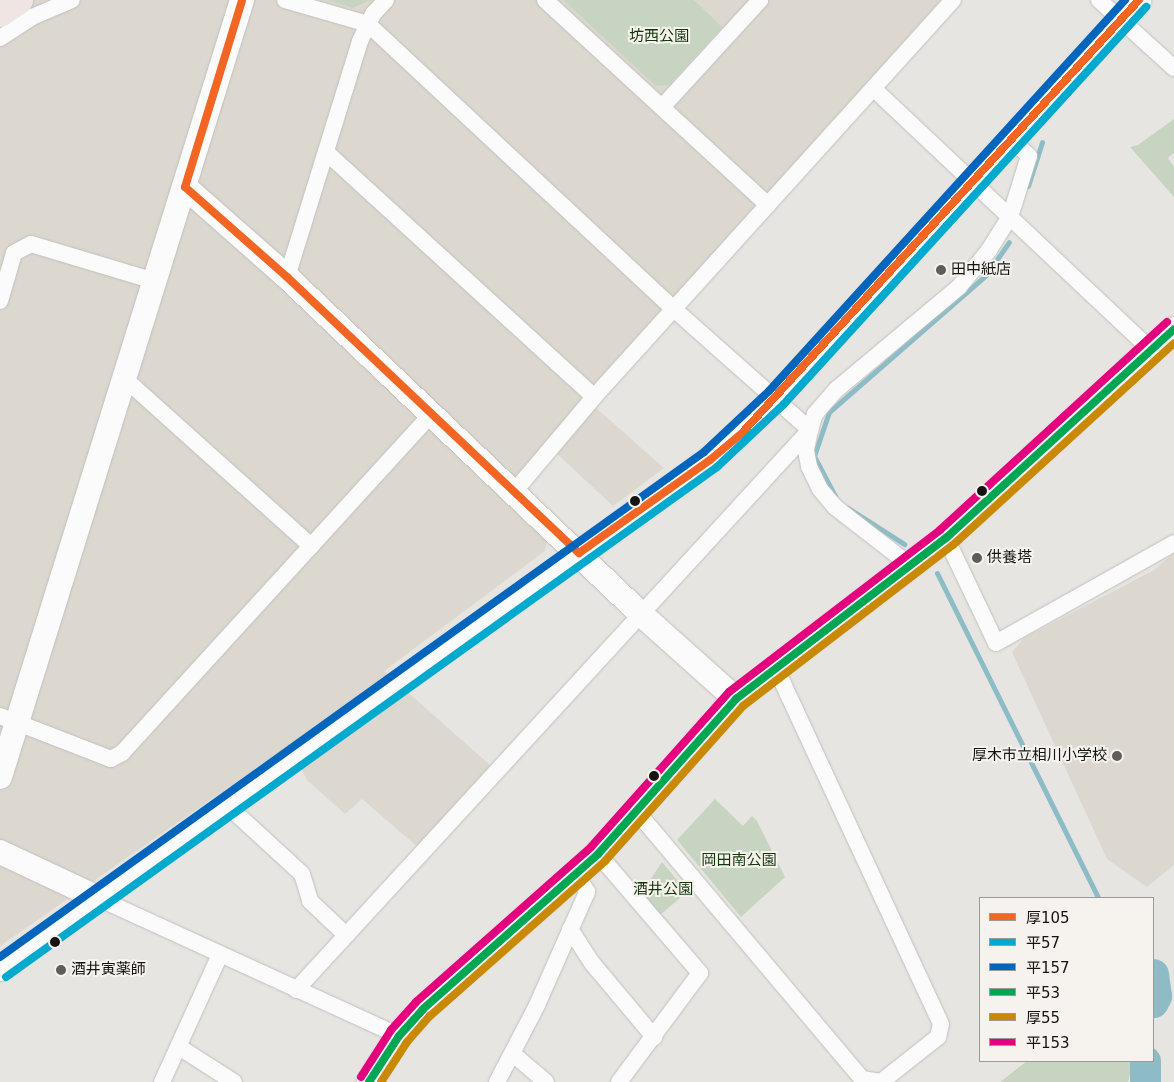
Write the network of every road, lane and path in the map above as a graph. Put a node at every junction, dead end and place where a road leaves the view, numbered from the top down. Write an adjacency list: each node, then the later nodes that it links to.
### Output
1 (19, 0): 11 (highway)
2 (72, 0): 14 (street)
3 (242, 0): 21 (street)
4 (285, 0): 13 (street)
5 (386, 0): 13 (street)
6 (545, 0): 17 (street)
7 (760, 0): 17 (street)
8 (953, 0): 16 (street)
9 (1099, 0): 12 (street)
10 (1139, 0): 12 (street)
11 (0, 13)
12 (1121, 19): 15 (street); 18 (street)
13 (368, 24): 19 (street); 27 (street)
14 (0, 38)
15 (1174, 68)
16 (874, 90): 20 (street); 22 (street)
17 (662, 106): 22 (street)
18 (1012, 140): 20 (street); 23 (street)
19 (326, 152): 24 (street); 31 (street)
20 (974, 182): 23 (street); 32 (street)
21 (185, 187): 24 (street); 25 (street)
22 (768, 206): 27 (street)
23 (1010, 217): 29 (street); 34 (street)
24 (287, 277): 33 (street)
25 (154, 281): 26 (street); 30 (street)
26 (0, 301)
27 (675, 310): 31 (street); 32 (street)
28 (1174, 329): 29 (street)
29 (1151, 350): 39 (street)
30 (125, 379): 37 (street); 43 (street)
31 (594, 397): 35 (street)
32 (776, 398): 34 (street); 38 (street)
33 (432, 413): 35 (street); 37 (street)
34 (810, 430): 39 (street); 40 (street)
35 (513, 493): 38 (street)
36 (1174, 543): 39 (street)
37 (311, 546): 43 (street)
38 (579, 553): 40 (street); 45 (street)
39 (927, 553): 41 (street)
40 (642, 615): 42 (street); 52 (street)
41 (772, 671): 42 (street); 46 (street)
42 (736, 699): 46 (street)
43 (8, 719): 44 (street)
44 (0, 778)
45 (228, 806): 50 (street); 52 (street)
46 (638, 813): 48 (street)
47 (0, 852): 50 (street)
48 (598, 854): 49 (street); 57 (street)
49 (577, 874): 51 (street); 56 (street)
50 (98, 898): 53 (street); 54 (street)
51 (570, 929): 57 (street); 59 (street)
52 (346, 935): 55 (street)
53 (220, 955): 55 (street); 58 (street)
54 (0, 969)
55 (296, 990): 56 (street)
56 (399, 1036): 62 (street)
57 (654, 1037): 65 (street)
58 (178, 1047): 60 (street); 61 (street)
59 (513, 1054): 63 (street); 64 (street)
60 (162, 1082)
61 (234, 1082)
62 (369, 1082)
63 (496, 1082)
64 (546, 1082)
65 (619, 1082)

